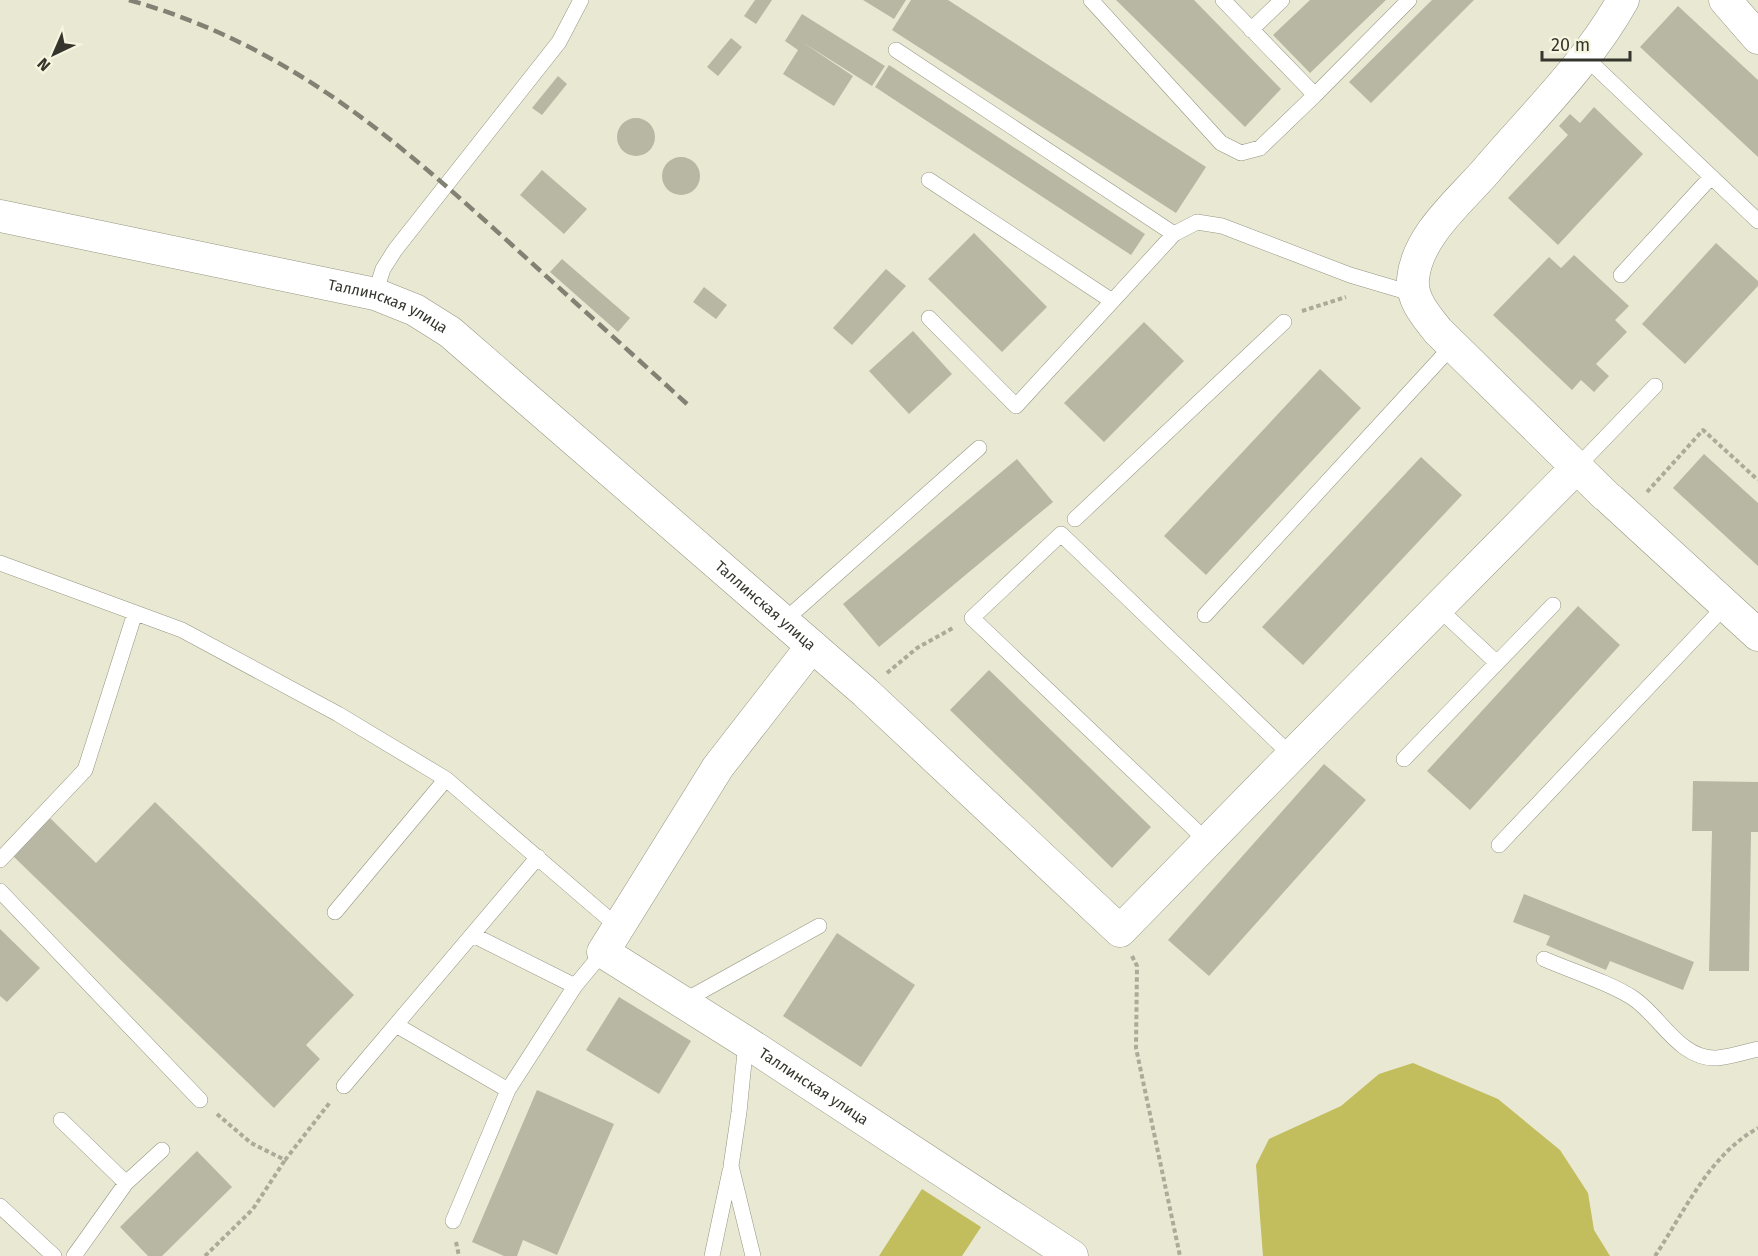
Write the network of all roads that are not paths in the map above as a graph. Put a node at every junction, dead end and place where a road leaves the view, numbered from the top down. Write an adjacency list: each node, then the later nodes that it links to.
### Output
1 (581, 0): 19 (lane)
2 (1091, 0): 12 (lane)
3 (1222, 0): 8 (lane)
4 (1282, 0): 8 (lane)
5 (1409, 0): 12 (lane)
6 (1623, 0): 11 (street)
7 (1725, 0): 9 (street)
8 (1251, 30): 12 (lane)
9 (1758, 38)
10 (896, 50): 17 (lane)
11 (1585, 57): 13 (lane); 20 (street)
12 (1315, 95)
13 (1711, 177): 16 (lane); 18 (lane)
14 (929, 180): 21 (lane)
15 (0, 216): 19 (street, Таллинская улица)
16 (1758, 221)
17 (1174, 234): 20 (lane); 21 (lane)
18 (1621, 275)
19 (375, 294): 35 (street, Таллинская улица)
20 (1414, 294): 24 (street)
21 (1112, 302): 22 (lane)
22 (928, 318)
23 (1284, 322): 28 (lane)
24 (1453, 345): 27 (street); 34 (lane)
25 (1655, 386): 27 (lane)
26 (979, 448): 35 (lane)
27 (1577, 467): 31 (street); 32 (street)
28 (1069, 526): 39 (lane); 42 (lane)
29 (0, 563): 33 (lane)
30 (1553, 605): 38 (lane)
31 (1725, 606): 36 (street); 43 (lane)
32 (1438, 608): 38 (lane); 39 (street)
33 (135, 613): 41 (lane); 45 (lane)
34 (1205, 615)
35 (785, 620): 37 (street, Таллинская улица)
36 (1758, 635)
37 (812, 646): 42 (street); 50 (street, Таллинская улица)
38 (1497, 663): 40 (lane)
39 (1303, 745): 42 (street)
40 (1404, 759)
41 (446, 779): 44 (lane); 47 (lane)
42 (1209, 843)
43 (1499, 844)
44 (538, 858): 49 (lane); 50 (lane)
45 (0, 860)
46 (0, 891): 59 (lane)
47 (335, 912)
48 (819, 926): 53 (lane)
49 (472, 935): 52 (lane); 54 (lane)
50 (610, 939): 52 (lane); 53 (street, Таллинская улица)
51 (1544, 959): 56 (lane)
52 (575, 986): 58 (lane)
53 (682, 1002): 55 (street, Таллинская улица)
54 (396, 1025): 57 (lane); 58 (lane)
55 (746, 1042): 62 (lane); 70 (street, Таллинская улица)
56 (1758, 1049)
57 (344, 1086)
58 (508, 1090): 65 (lane)
59 (200, 1100)
60 (61, 1120): 63 (lane)
61 (162, 1150): 63 (lane)
62 (731, 1166): 68 (lane); 69 (lane)
63 (126, 1183): 67 (lane)
64 (0, 1206): 66 (lane)
65 (453, 1221)
66 (54, 1256)
67 (74, 1256)
68 (712, 1256)
69 (753, 1256)
70 (1072, 1256)

